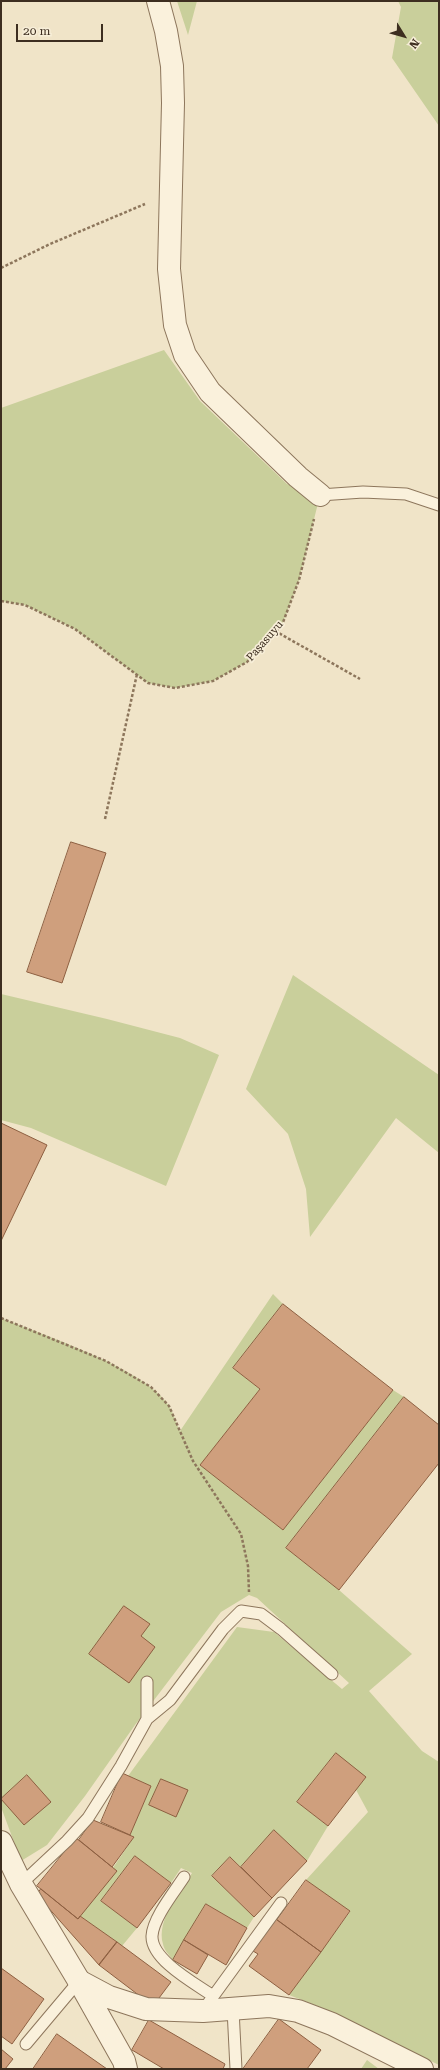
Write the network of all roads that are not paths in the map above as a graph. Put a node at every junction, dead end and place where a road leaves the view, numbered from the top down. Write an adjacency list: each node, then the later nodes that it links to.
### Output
1 (158, 1): 2 (street)
2 (320, 495): 3 (lane)
3 (439, 505)
4 (332, 1674): 6 (lane)
5 (147, 1682): 6 (lane)
6 (148, 1719): 9 (lane)
7 (1, 1842): 9 (street)
8 (184, 1876): 12 (lane)
9 (21, 1884): 11 (street)
10 (281, 1903): 12 (lane)
11 (79, 1981): 12 (street); 14 (lane); 15 (street)
12 (208, 2003): 13 (street)
13 (233, 2009): 16 (lane); 17 (street)
14 (26, 2044)
15 (126, 2069)
16 (236, 2069)
17 (422, 2069)

